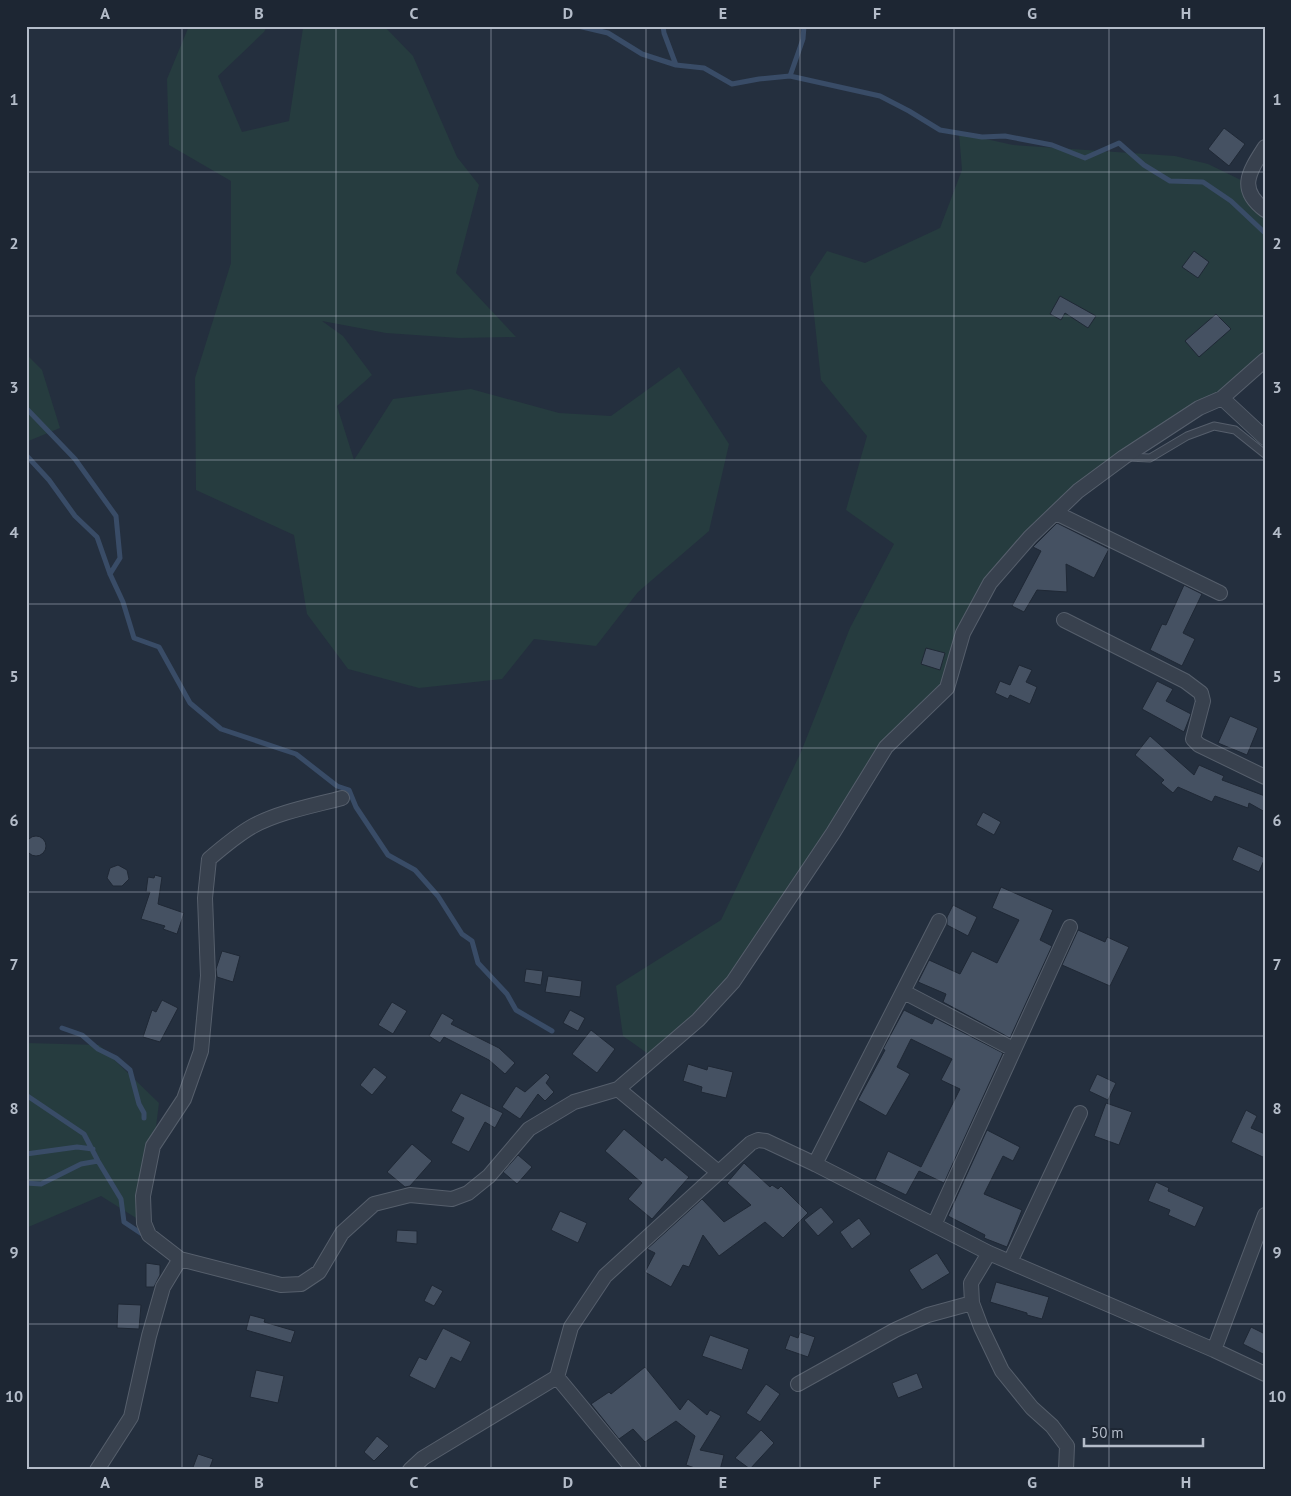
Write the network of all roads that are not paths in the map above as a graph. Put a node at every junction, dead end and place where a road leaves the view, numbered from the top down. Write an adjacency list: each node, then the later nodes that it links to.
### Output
1 (1265, 147): 2 (street)
2 (1265, 210)
3 (1265, 360): 4 (street)
4 (1222, 398): 5 (street); 7 (street)
5 (1265, 438)
6 (1265, 454): 7 (lane)
7 (1124, 457): 8 (street)
8 (1056, 512): 9 (street); 17 (street)
9 (1220, 594)
10 (1064, 620): 11 (street)
11 (1265, 777)
12 (342, 798): 24 (street)
13 (940, 921): 15 (street)
14 (1070, 927): 16 (street)
15 (904, 992): 16 (street); 19 (street)
16 (1013, 1049): 22 (street)
17 (618, 1088): 20 (street); 24 (street)
18 (1080, 1113): 25 (street)
19 (815, 1164): 20 (street); 22 (street)
20 (718, 1172): 29 (street)
21 (1265, 1215): 27 (street)
22 (934, 1225): 23 (street)
23 (989, 1253): 25 (street); 26 (street)
24 (180, 1259): 31 (street)
25 (1010, 1262): 27 (street)
26 (972, 1303): 30 (street); 34 (street)
27 (1214, 1350): 28 (street)
28 (1265, 1374)
29 (557, 1377): 32 (street); 33 (street)
30 (798, 1384)
31 (97, 1470)
32 (410, 1470)
33 (634, 1470)
34 (1066, 1470)

